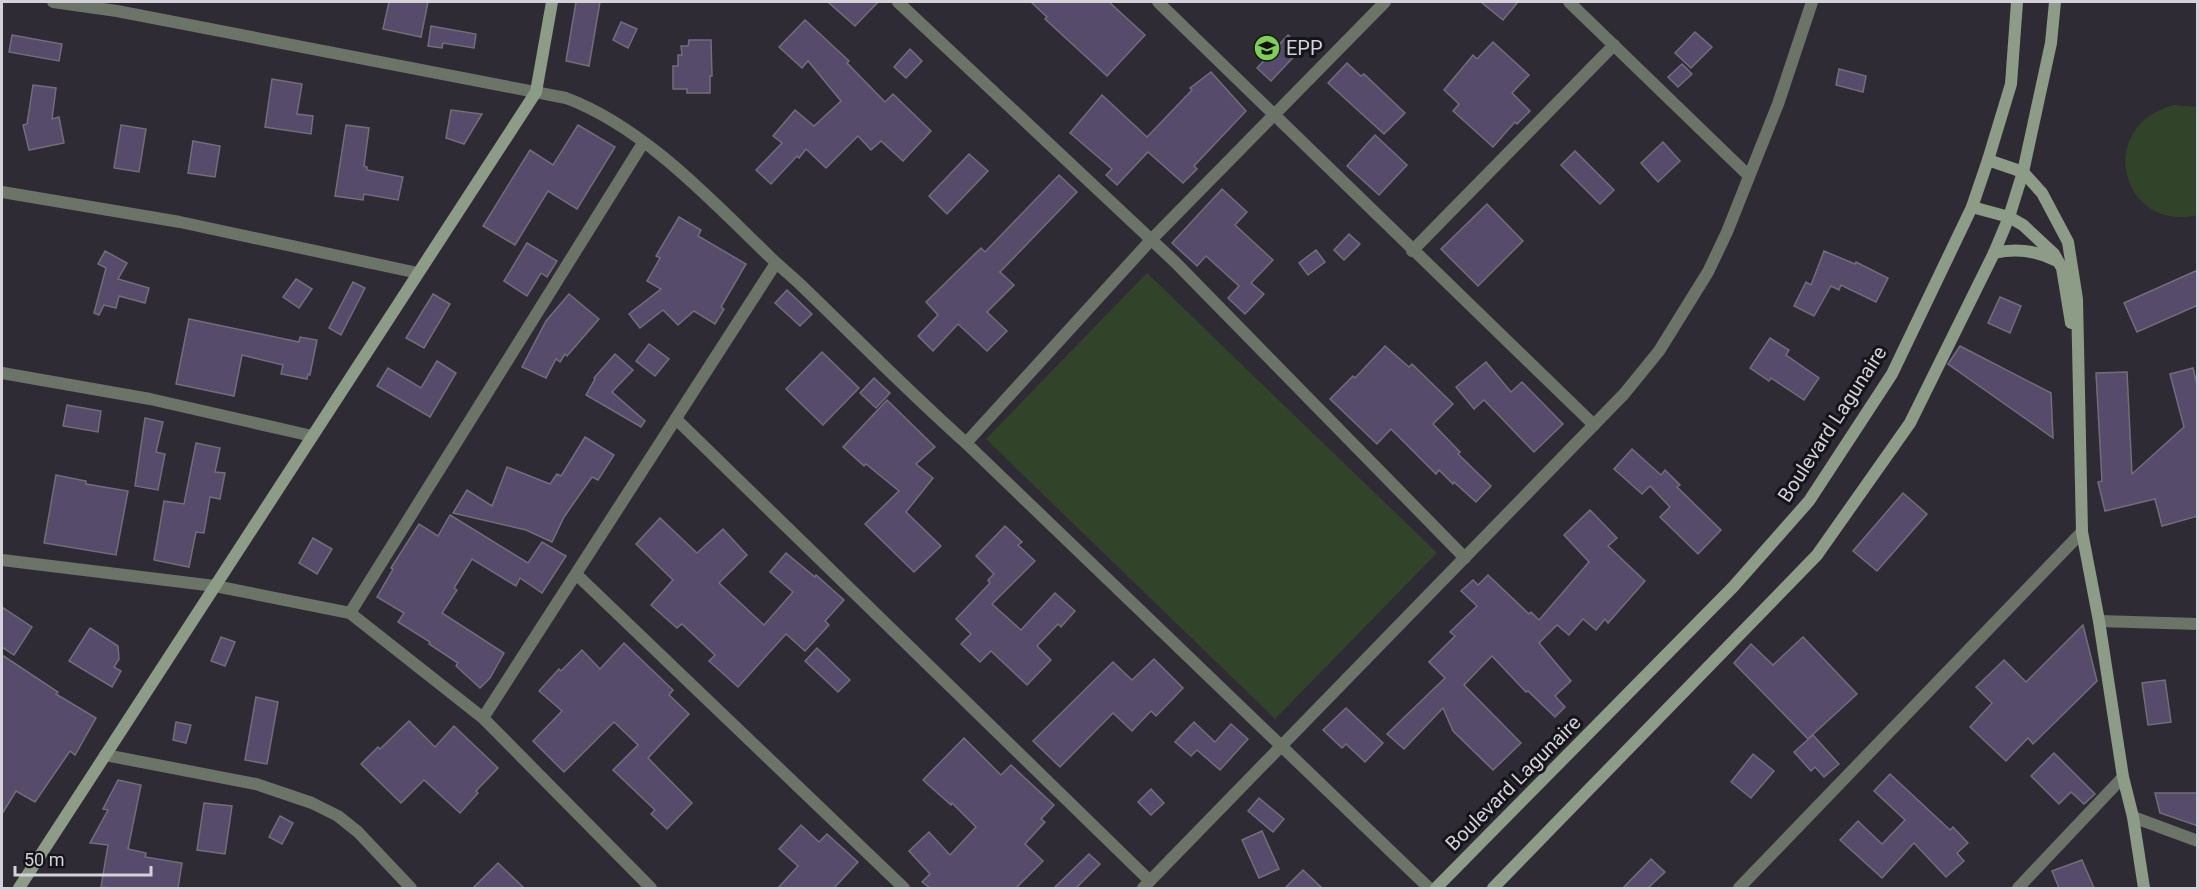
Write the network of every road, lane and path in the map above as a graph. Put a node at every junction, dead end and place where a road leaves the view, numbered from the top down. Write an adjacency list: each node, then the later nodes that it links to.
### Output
1 (53, 2): 11 (street)
2 (552, 2): 11 (main road)
3 (898, 2): 20 (street)
4 (1158, 2): 12 (street)
5 (1385, 2): 12 (street)
6 (1569, 2): 10 (street)
7 (1812, 2): 16 (street)
8 (2017, 2): 14 (main road, Boulevard Lagunaire)
9 (2055, 2): 15 (main road)
10 (1614, 45): 16 (street); 21 (street)
11 (536, 92): 13 (street); 25 (main road)
12 (1274, 115): 20 (street); 21 (street)
13 (643, 143): 24 (street); 37 (street)
14 (1988, 160): 15 (main road); 18 (main road, Boulevard Lagunaire)
15 (2023, 172): 19 (main road); 26 (main road)
16 (1749, 176): 29 (street)
17 (2, 192): 25 (street)
18 (1972, 207): 19 (main road); 52 (main road, Boulevard Lagunaire)
19 (2009, 217): 22 (main road); 23 (main road)
20 (1150, 241): 31 (street); 33 (street)
21 (1412, 251): 29 (street)
22 (1994, 254): 23 (main road); 53 (main road)
23 (2058, 262): 26 (main road)
24 (776, 263): 28 (street); 31 (street)
25 (418, 273): 30 (main road)
26 (2078, 359): 32 (main road)
27 (2, 373): 30 (street)
28 (676, 419): 35 (street); 46 (street)
29 (1594, 425): 33 (street)
30 (312, 436): 36 (main road)
31 (966, 442): 41 (street)
32 (2082, 532): 38 (main road); 54 (street)
33 (1465, 558): 41 (street)
34 (2, 560): 36 (street)
35 (576, 574): 40 (street); 50 (street)
36 (215, 586): 37 (street); 42 (main road)
37 (350, 613): 40 (street)
38 (2099, 621): 39 (street); 43 (main road)
39 (2198, 624)
40 (483, 718): 49 (street)
41 (1281, 747): 46 (street); 51 (street)
42 (105, 755): 47 (main road); 48 (street)
43 (2123, 777): 44 (main road); 55 (street)
44 (2133, 817): 45 (street); 56 (main road)
45 (2198, 841)
46 (1147, 885)
47 (18, 888)
48 (411, 888)
49 (651, 888)
50 (904, 888)
51 (1429, 888)
52 (1436, 888)
53 (1492, 888)
54 (1739, 888)
55 (2018, 888)
56 (2144, 888)

